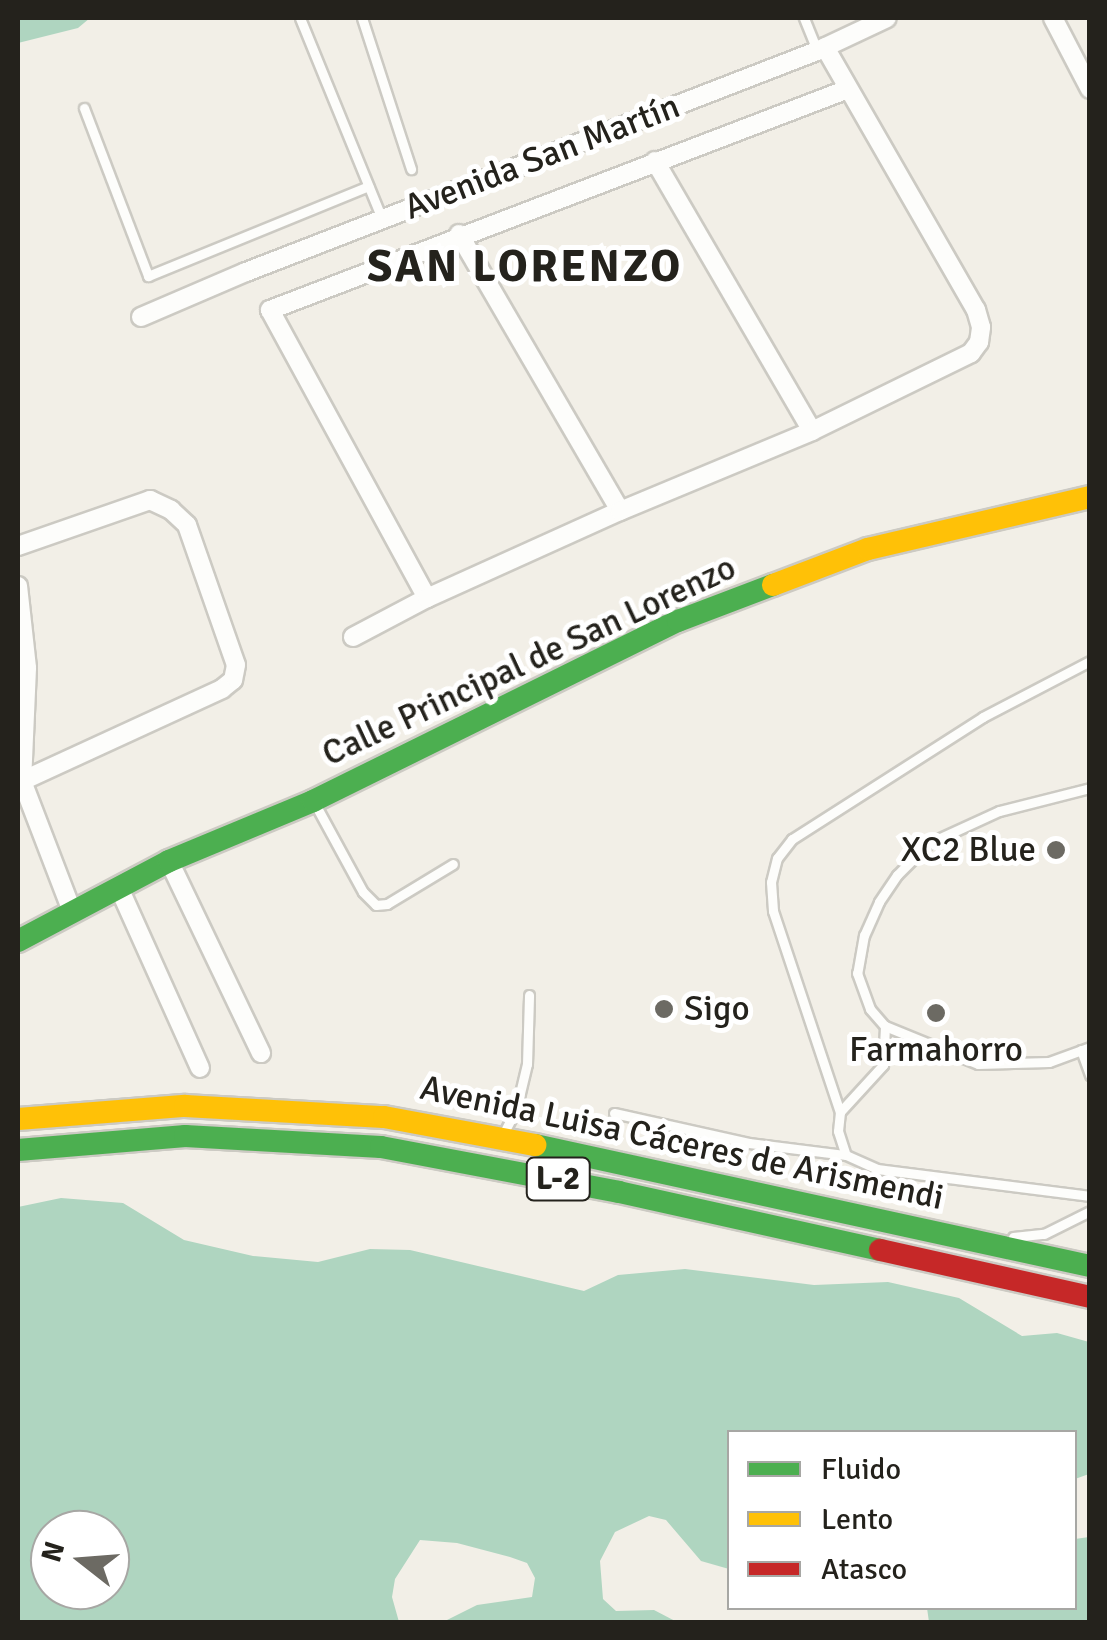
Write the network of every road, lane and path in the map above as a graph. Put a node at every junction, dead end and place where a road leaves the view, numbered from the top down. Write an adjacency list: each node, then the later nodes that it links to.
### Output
1 (300, 18): 12 (lane)
2 (362, 18): 11 (lane)
3 (804, 18): 6 (lane)
4 (887, 18): 6 (street, Avenida San Martín)
5 (1054, 18): 8 (street)
6 (821, 49): 7 (street); 13 (street, Avenida San Martín)
7 (848, 89): 10 (street); 16 (street)
8 (1090, 90)
9 (84, 108): 12 (lane)
10 (655, 161): 14 (street); 16 (street)
11 (411, 169)
12 (368, 186): 13 (lane)
13 (382, 220): 15 (street, Avenida San Martín)
14 (460, 234): 18 (street); 21 (street)
15 (141, 317)
16 (812, 431): 18 (street)
17 (1090, 497): 26 (main road, Calle Principal de San Lorenzo)
18 (620, 511): 21 (street)
19 (18, 546): 24 (street)
20 (18, 586): 24 (street)
21 (426, 598): 22 (street)
22 (353, 637)
23 (1090, 661): 38 (lane)
24 (20, 782): 30 (street)
25 (1090, 788): 33 (lane)
26 (313, 801): 27 (main road, Calle Principal de San Lorenzo); 28 (lane)
27 (169, 860): 29 (main road, Calle Principal de San Lorenzo); 35 (street)
28 (453, 864)
29 (120, 890): 30 (main road, Calle Principal de San Lorenzo); 36 (street)
30 (73, 914): 31 (main road, Calle Principal de San Lorenzo)
31 (18, 940)
32 (528, 995): 41 (lane)
33 (885, 1026): 34 (lane); 38 (lane)
34 (1086, 1049): 37 (lane)
35 (261, 1053)
36 (200, 1068)
37 (1090, 1075)
38 (840, 1112): 43 (lane)
39 (614, 1113): 43 (lane)
40 (18, 1120): 41 (main road, Avenida Luisa Cáceres de Arismendi / L-2)
41 (501, 1138): 45 (main road, Avenida Luisa Cáceres de Arismendi / L-2)
42 (18, 1150): 48 (main road, Avenida Luisa Cáceres de Arismendi / L-2)
43 (846, 1155): 44 (lane)
44 (1090, 1196)
45 (842, 1211): 46 (lane); 47 (main road, Avenida Luisa Cáceres de Arismendi / L-2)
46 (1090, 1211)
47 (1090, 1266)
48 (1090, 1297)

